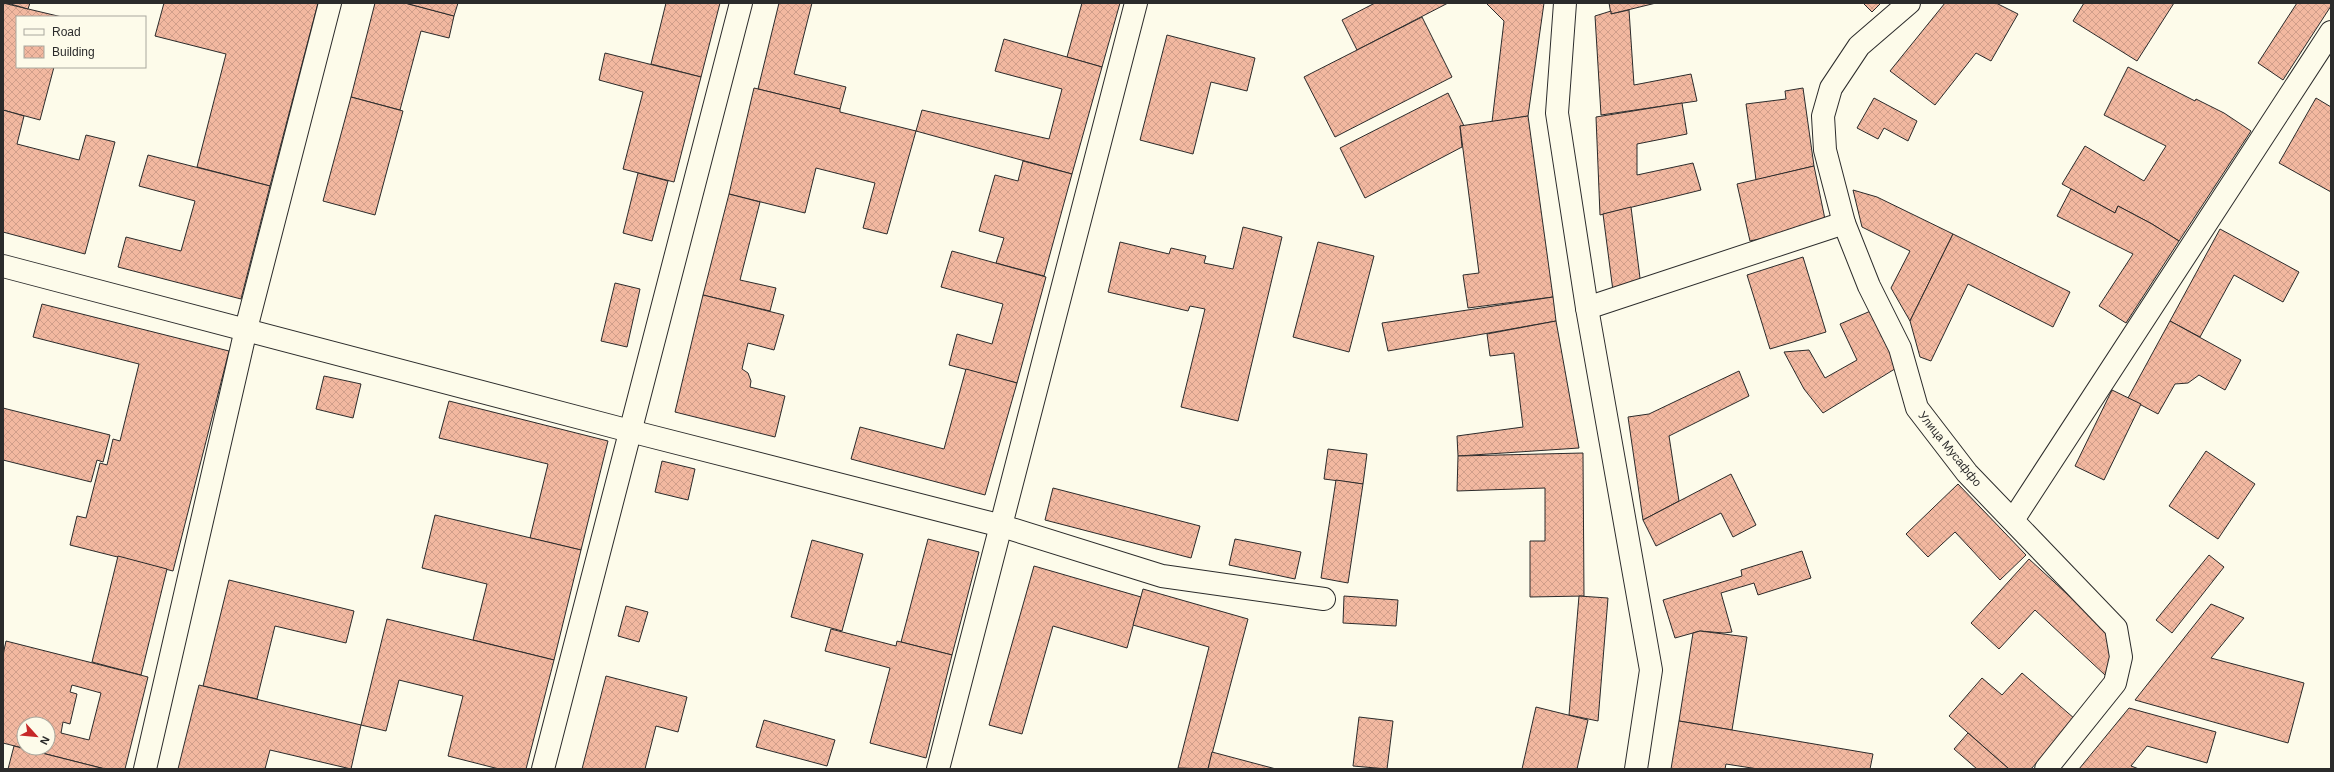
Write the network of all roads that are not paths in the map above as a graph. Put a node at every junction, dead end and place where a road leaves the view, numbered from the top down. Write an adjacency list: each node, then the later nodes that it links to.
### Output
1 (330, 3): 10 (street)
2 (741, 3): 11 (street)
3 (1136, 3): 13 (street)
4 (1565, 3): 9 (street)
5 (1909, 3): 7 (street, Улица Mусаффо)
6 (2331, 32): 12 (street)
7 (1844, 223): 9 (street); 12 (street, Улица Mусаффо)
8 (3, 266): 10 (street)
9 (1587, 308): 18 (street)
10 (246, 329): 11 (street); 15 (street)
11 (630, 431): 13 (street); 16 (street)
12 (2014, 520): 19 (street, Улица Mусаффо)
13 (1002, 526): 14 (street); 17 (street)
14 (1324, 598)
15 (145, 769)
16 (543, 769)
17 (938, 769)
18 (1636, 769)
19 (2046, 769)

